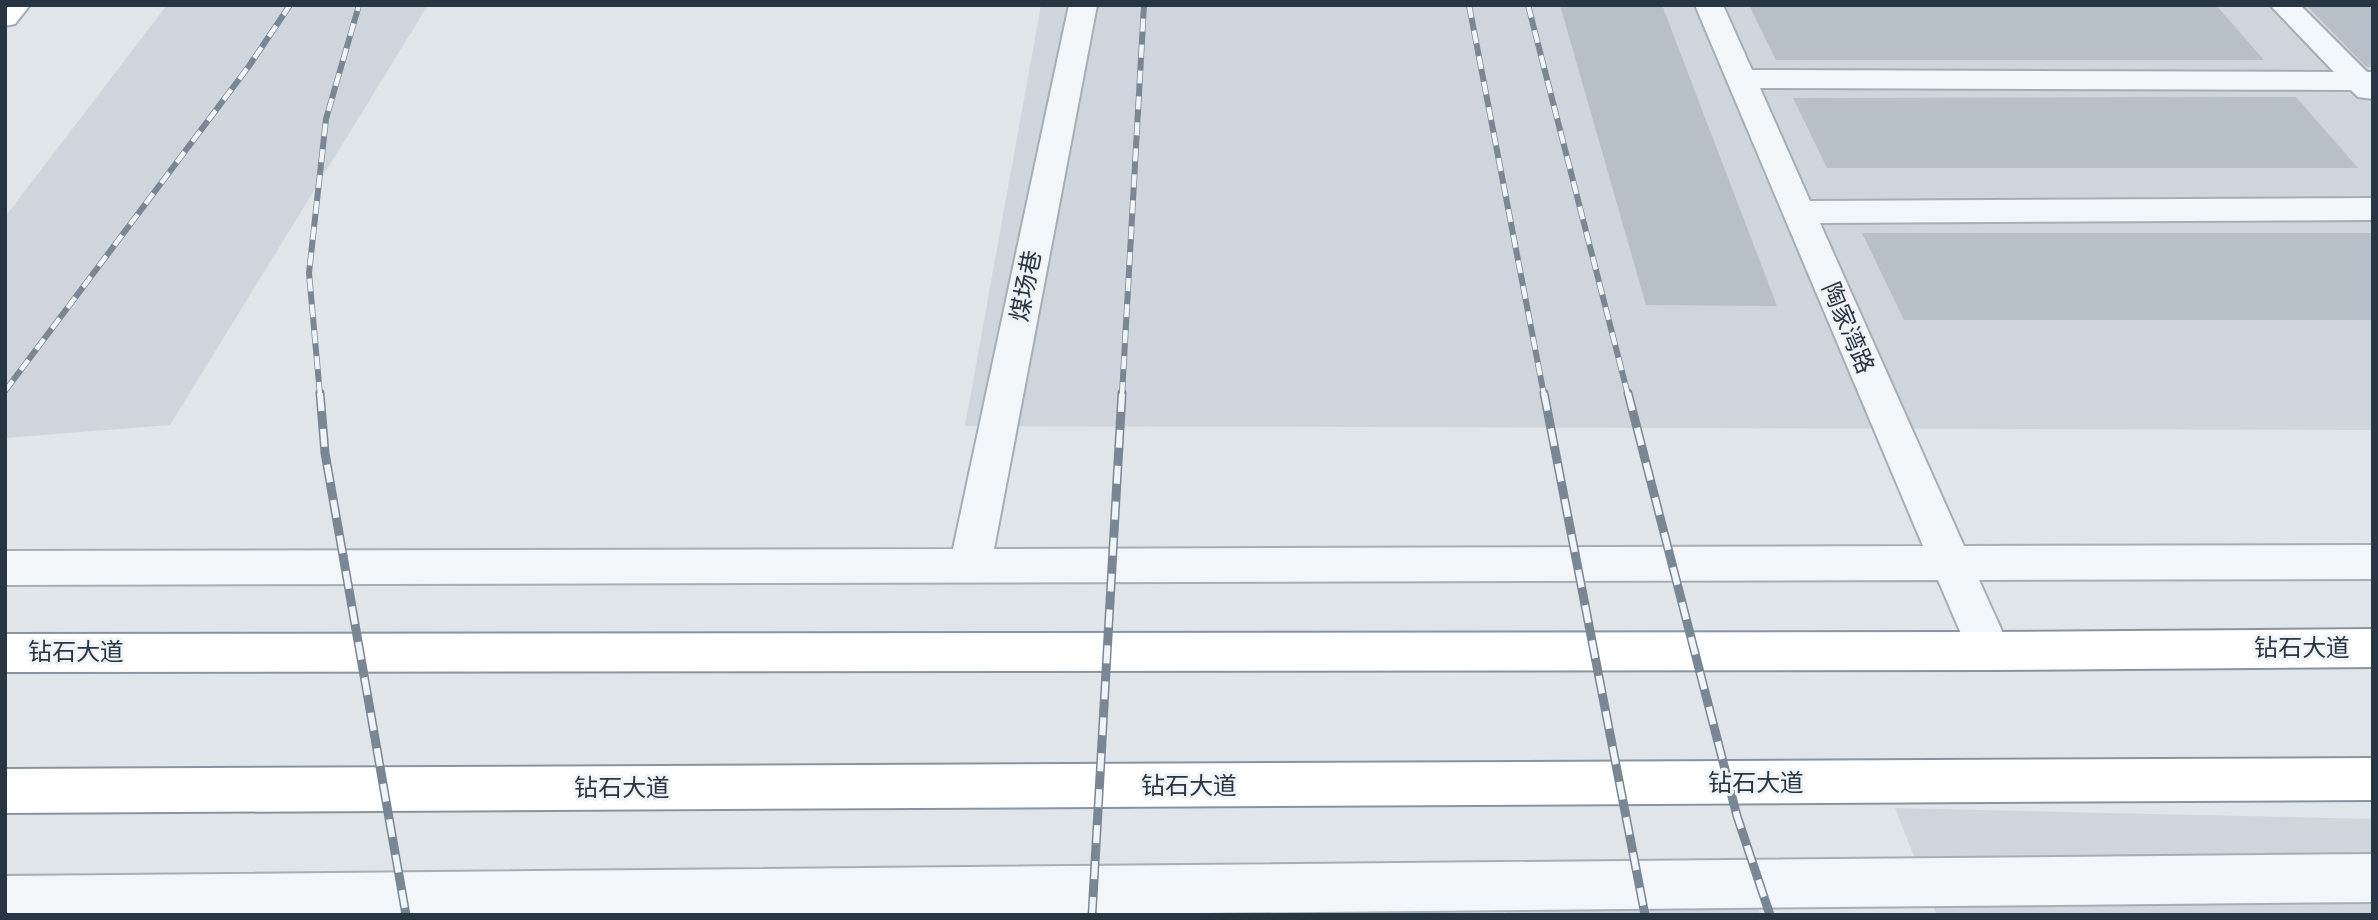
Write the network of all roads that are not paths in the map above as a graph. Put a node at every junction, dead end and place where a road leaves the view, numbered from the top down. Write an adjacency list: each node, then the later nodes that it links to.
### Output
1 (16, 5): 5 (main road)
2 (1083, 5): 12 (street, 煤场巷)
3 (1709, 5): 6 (street, 陶家湾路)
4 (2284, 5): 7 (street)
5 (5, 18)
6 (1743, 79): 7 (street); 9 (street, 陶家湾路)
7 (2368, 86)
8 (2373, 209): 9 (street)
9 (1797, 212): 11 (street, 陶家湾路)
10 (2373, 562): 11 (street)
11 (1949, 564): 12 (street); 15 (street, 陶家湾路)
12 (970, 566): 13 (street)
13 (5, 568)
14 (2373, 648): 15 (main road, 钻石大道)
15 (1989, 651): 16 (main road, 钻石大道)
16 (5, 653)
17 (2373, 779): 18 (main road, 钻石大道)
18 (5, 792)
19 (2373, 878): 21 (street)
20 (5, 900): 21 (street)
21 (1421, 901)

